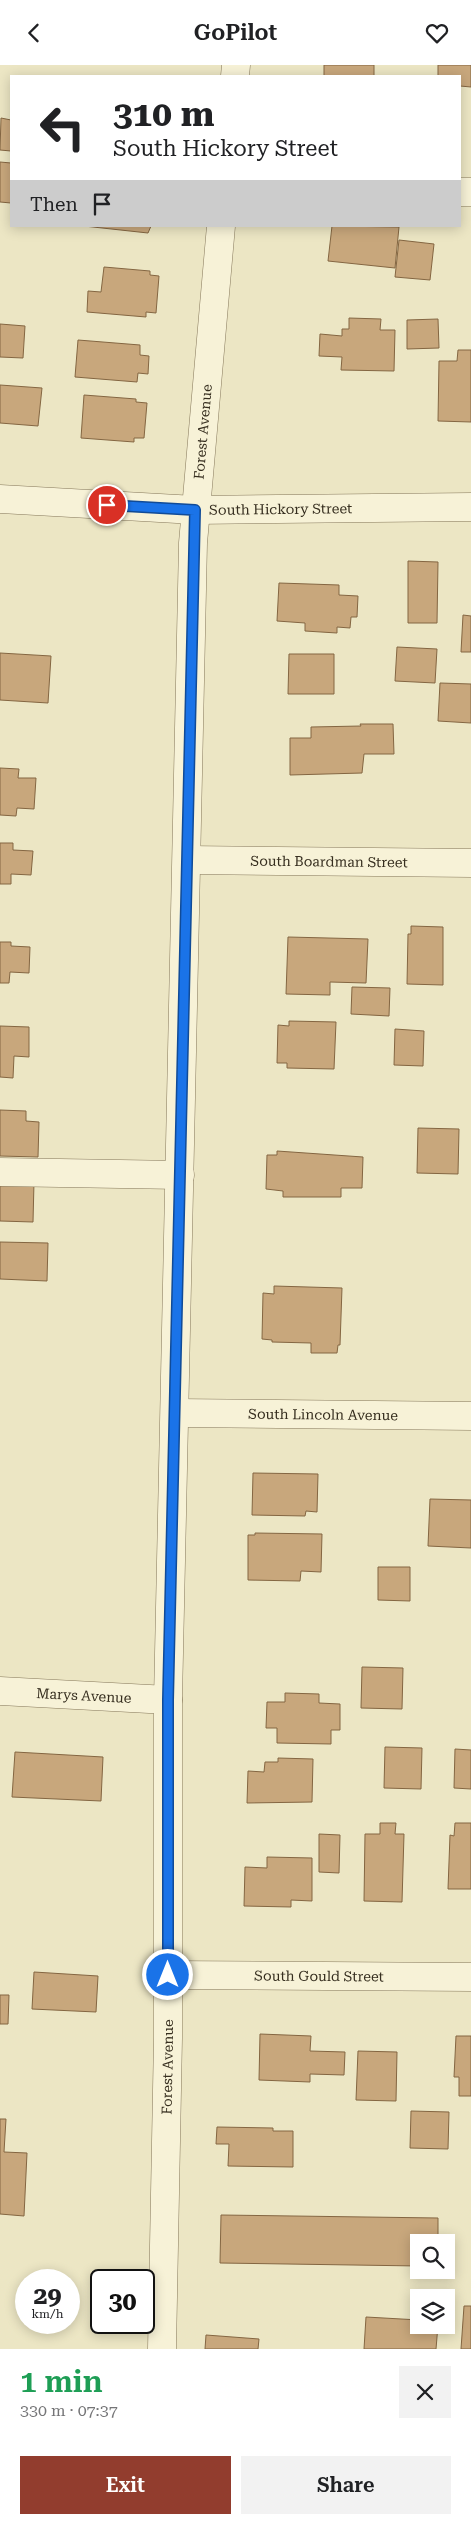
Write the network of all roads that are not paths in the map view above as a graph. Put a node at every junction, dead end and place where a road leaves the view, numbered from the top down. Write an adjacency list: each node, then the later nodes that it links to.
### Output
1 (222, 227): 4 (street, Forest Avenue)
2 (0, 499): 4 (street, South Hickory Street)
3 (471, 507): 4 (street, South Hickory Street)
4 (195, 510): 5 (street, Forest Avenue)
5 (187, 860): 6 (street, South Boardman Street); 8 (street, Forest Avenue)
6 (471, 863)
7 (0, 1172): 8 (street)
8 (180, 1175): 9 (street, Forest Avenue)
9 (175, 1413): 10 (street, South Lincoln Avenue); 12 (street, Forest Avenue)
10 (471, 1416)
11 (0, 1691): 12 (street, Marys Avenue)
12 (168, 1700): 13 (street, Forest Avenue)
13 (168, 1975): 14 (street, South Gould Street); 15 (street, Forest Avenue)
14 (471, 1977)
15 (162, 2349)

